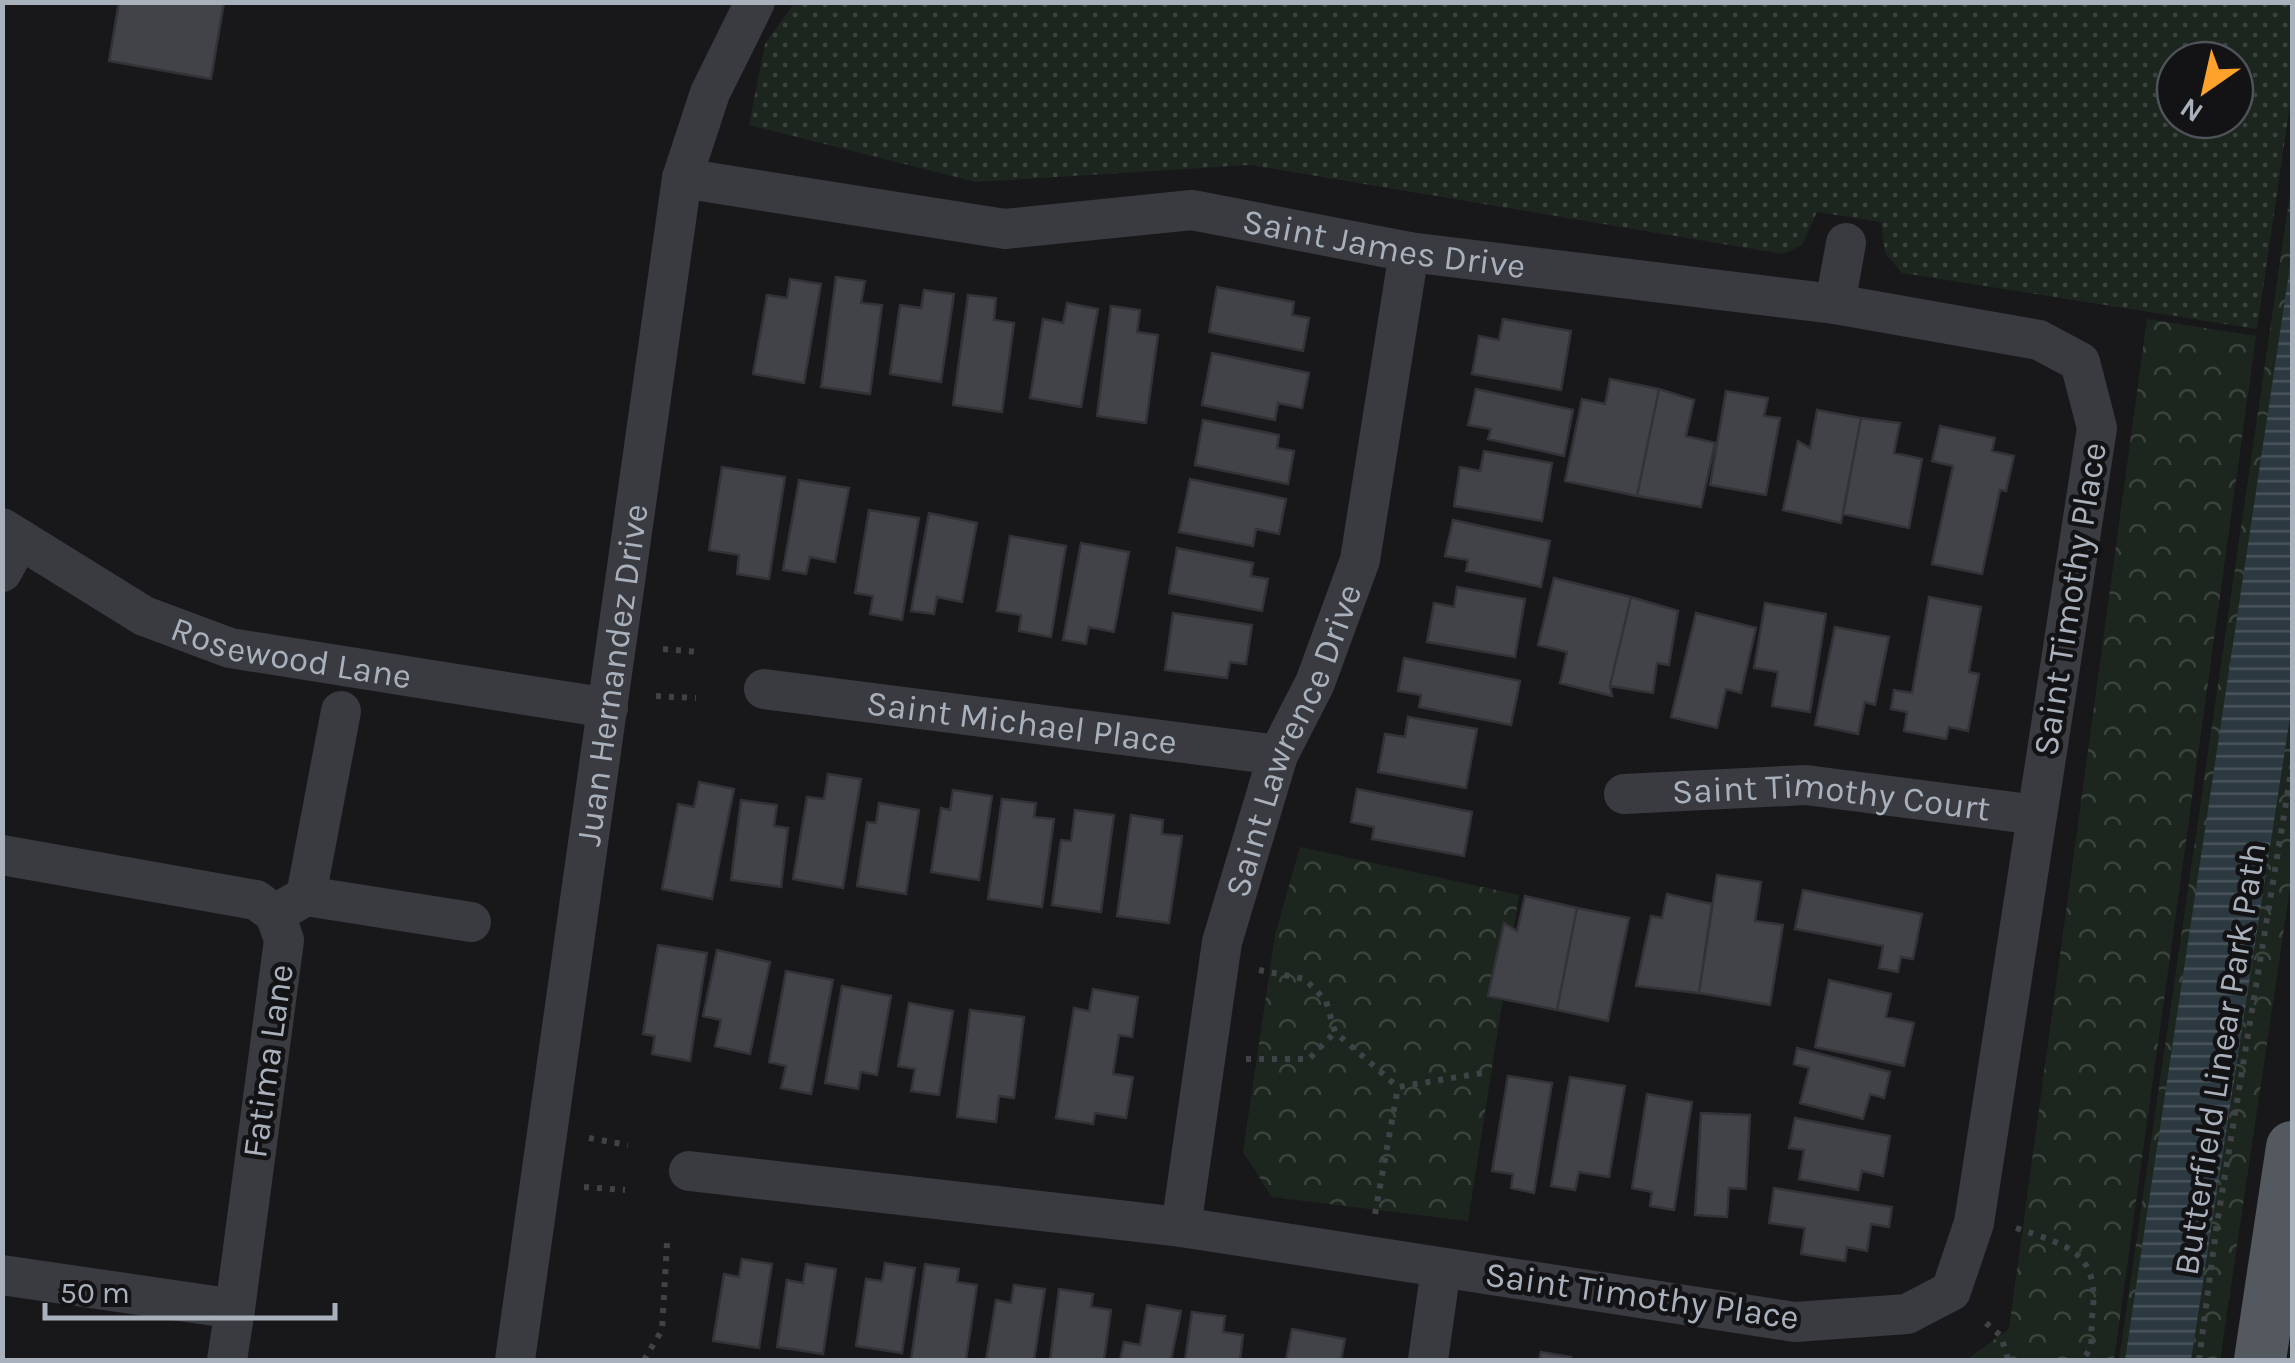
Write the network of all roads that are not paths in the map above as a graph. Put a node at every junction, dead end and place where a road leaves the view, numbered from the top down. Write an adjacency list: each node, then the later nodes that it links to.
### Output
1 (755, 2): 2 (street, Juan Hernandez Drive)
2 (682, 178): 4 (street, Saint James Drive); 9 (street, Juan Hernandez Drive)
3 (1846, 244): 5 (street)
4 (1409, 252): 5 (street, Saint James Drive); 11 (street, Saint Lawrence Drive)
5 (1835, 304): 6 (street, Saint James Drive)
6 (2080, 362): 13 (street, Saint Timothy Place)
7 (8, 546): 9 (street, Rosewood Lane)
8 (764, 689): 11 (street, Saint Michael Place)
9 (608, 708): 24 (street, Juan Hernandez Drive)
10 (341, 711): 15 (street)
11 (1278, 755): 19 (street, Saint Lawrence Drive)
12 (1624, 794): 13 (street, Saint Timothy Court)
13 (2037, 816): 20 (street, Saint Timothy Place)
14 (2, 855): 15 (street, Fatima Lane)
15 (291, 905): 16 (street); 22 (street, Fatima Lane)
16 (470, 922)
17 (2292, 1146): 26 (main road)
18 (689, 1171): 19 (street, Saint Timothy Place)
19 (1181, 1227): 20 (street, Saint Timothy Place)
20 (1441, 1268): 25 (street)
21 (2, 1275): 22 (street)
22 (235, 1309): 23 (street, Fatima Lane)
23 (227, 1360)
24 (515, 1360)
25 (1428, 1360)
26 (2260, 1360)

